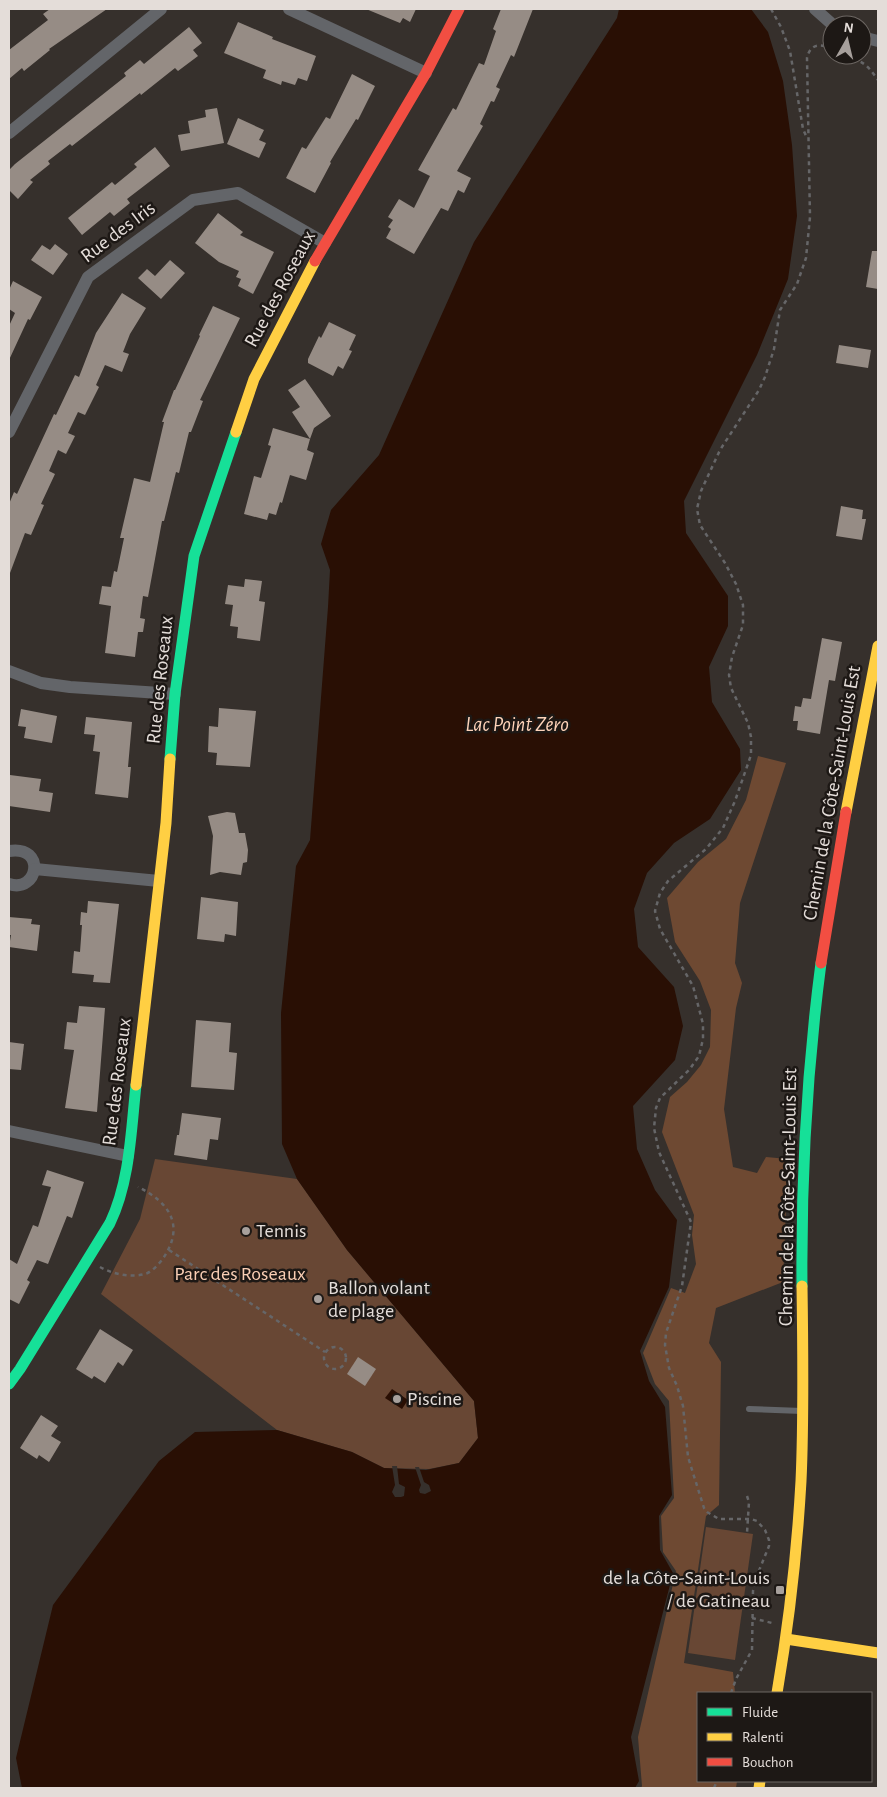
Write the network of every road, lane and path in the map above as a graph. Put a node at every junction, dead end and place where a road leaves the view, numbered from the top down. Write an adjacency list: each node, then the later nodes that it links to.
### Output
1 (161, 9): 9 (street)
2 (289, 9): 7 (street)
3 (459, 9): 7 (street, Rue des Roseaux)
4 (771, 9): 10 (path)
5 (822, 46): 10 (path)
6 (867, 65): 8 (path)
7 (426, 73): 11 (street, Rue des Roseaux)
8 (878, 80)
9 (9, 132)
10 (808, 140): 30 (path)
11 (324, 243): 12 (street, Rue des Iris); 15 (street, Rue des Roseaux)
12 (9, 432)
13 (878, 646): 28 (street, Chemin de la Côte-Saint-Louis Est)
14 (9, 671): 15 (street)
15 (175, 694): 18 (street, Rue des Roseaux)
16 (9, 851): 17 (street)
17 (35, 869): 18 (street); 19 (street)
18 (159, 881): 21 (street, Rue des Roseaux)
19 (9, 884)
20 (9, 1131): 21 (street)
21 (128, 1156): 22 (street, Rue des Roseaux)
22 (124, 1179): 23 (path); 24 (street, Rue des Roseaux)
23 (169, 1250): 24 (path); 25 (path)
24 (87, 1261): 26 (street, Rue des Roseaux)
25 (325, 1352): 25 (path)
26 (9, 1384)
27 (749, 1410): 28 (lane)
28 (803, 1411): 34 (street, Chemin de la Côte-Saint-Louis Est)
29 (747, 1496): 30 (path)
30 (748, 1519): 31 (path); 32 (path)
31 (748, 1533)
32 (752, 1618): 33 (path); 36 (path)
33 (777, 1625)
34 (786, 1639): 35 (street); 37 (street, Chemin de la Côte-Saint-Louis Est)
35 (878, 1653)
36 (731, 1692)
37 (777, 1692)

